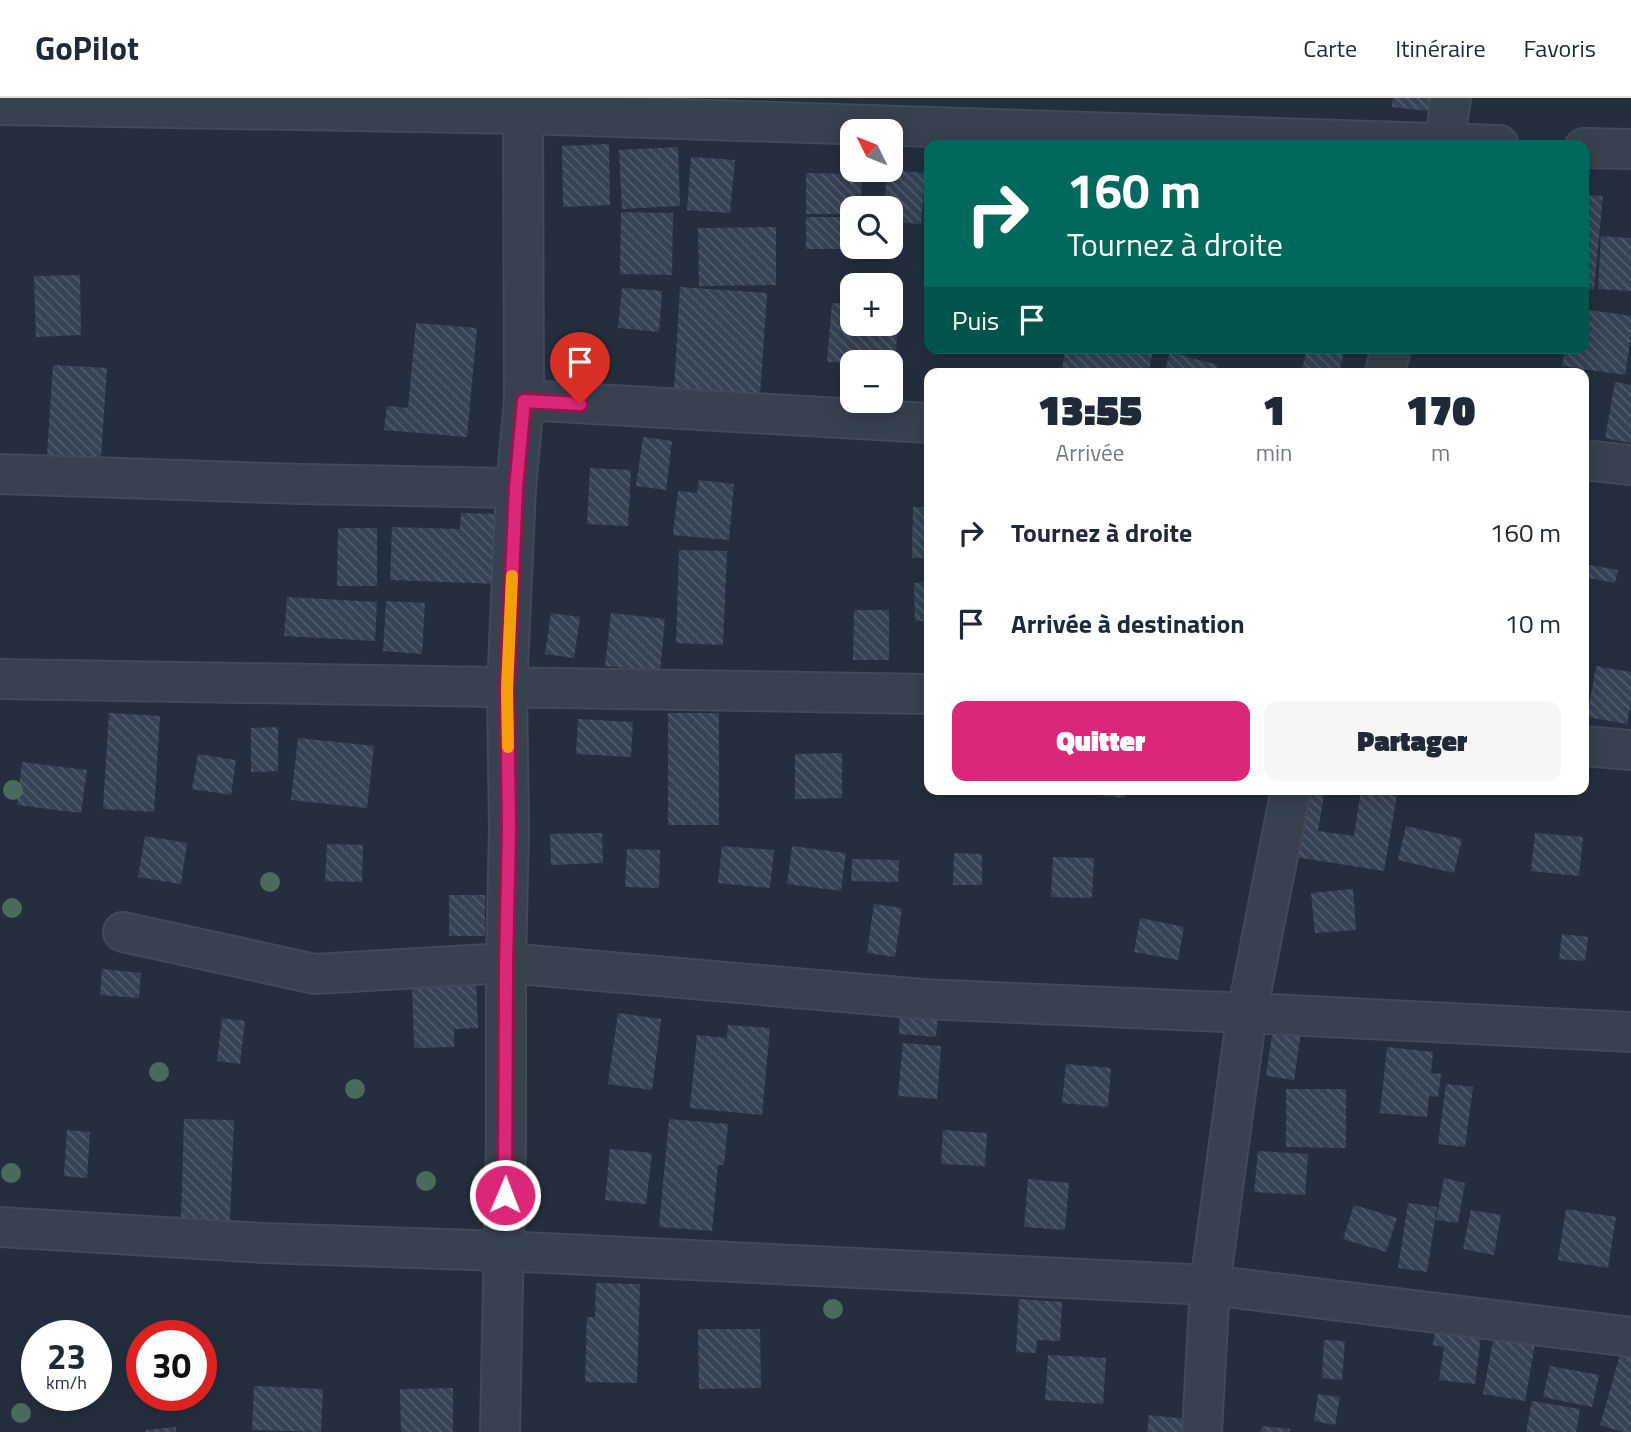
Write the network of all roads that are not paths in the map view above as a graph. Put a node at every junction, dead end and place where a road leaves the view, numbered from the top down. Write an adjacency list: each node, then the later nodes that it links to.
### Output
1 (1451, 98): 5 (street)
2 (0, 105): 3 (street)
3 (523, 114): 4 (street); 8 (street)
4 (1321, 140)
5 (1445, 140)
6 (1589, 148): 7 (street)
7 (1631, 149)
8 (524, 401): 9 (street); 13 (street)
9 (924, 423)
10 (1589, 461): 11 (street)
11 (1631, 465)
12 (0, 474): 13 (street)
13 (516, 488): 15 (street)
14 (0, 679): 15 (street)
15 (507, 689): 16 (street); 21 (street)
16 (924, 694)
17 (1589, 746): 18 (street)
18 (1631, 750)
19 (1290, 795): 22 (street)
20 (123, 932): 21 (street)
21 (506, 964): 22 (street); 25 (street)
22 (1247, 1013): 23 (street); 26 (street)
23 (1631, 1032)
24 (0, 1227): 25 (street)
25 (504, 1251): 26 (street); 28 (street)
26 (1210, 1285): 27 (street); 29 (street)
27 (1631, 1336)
28 (500, 1432)
29 (1202, 1432)

